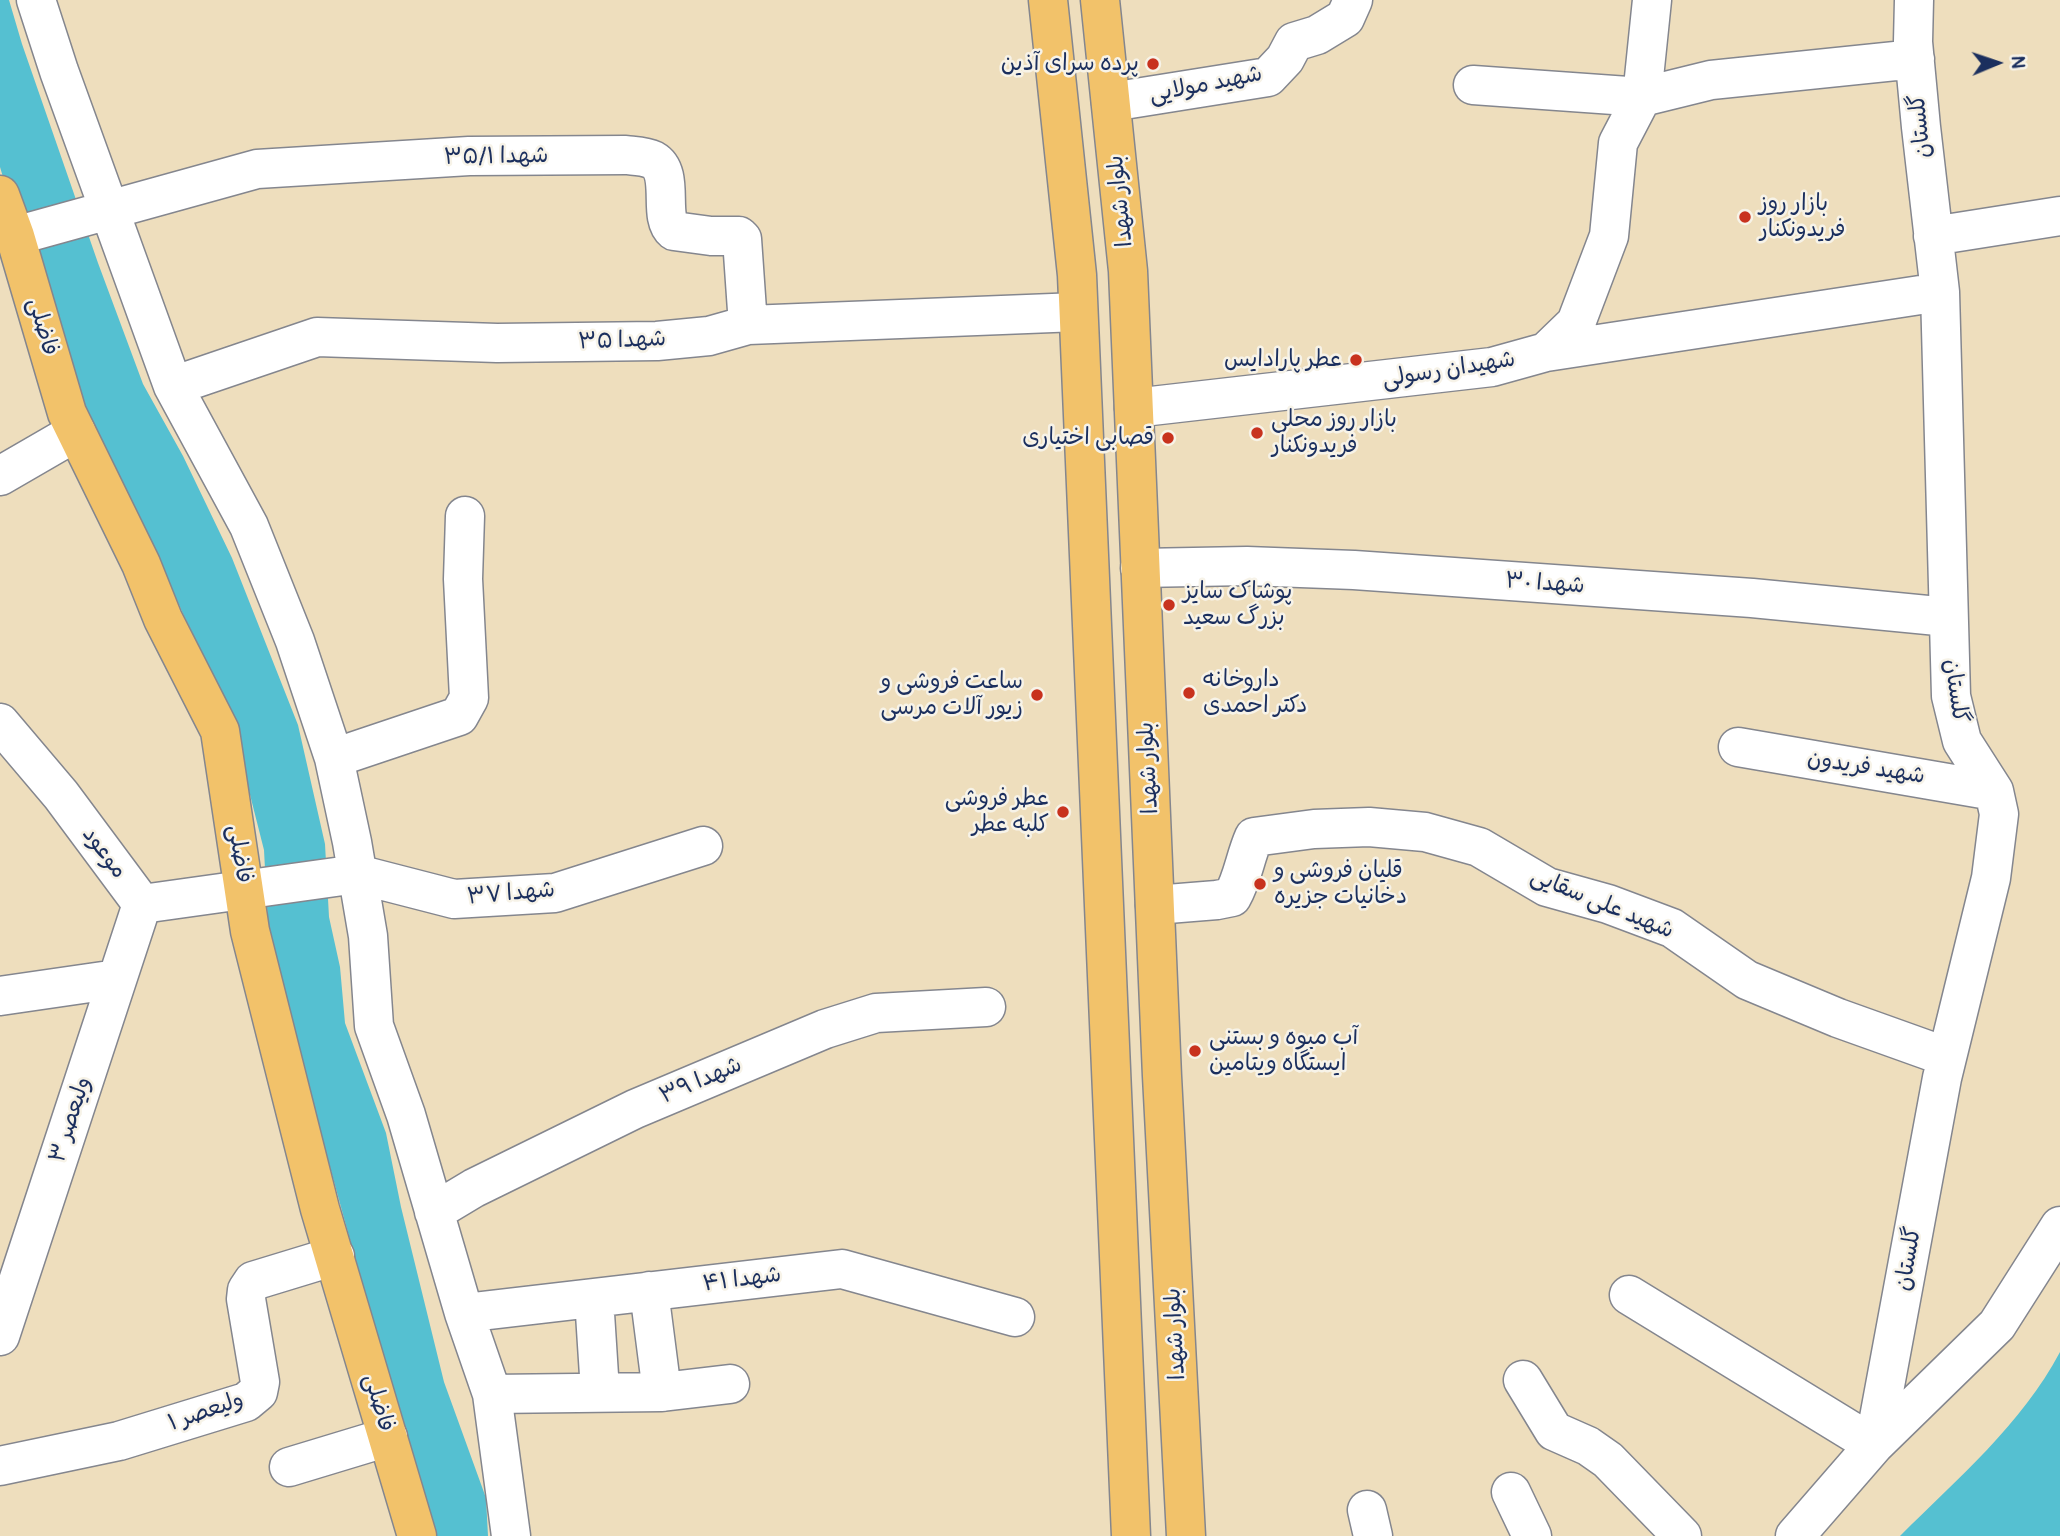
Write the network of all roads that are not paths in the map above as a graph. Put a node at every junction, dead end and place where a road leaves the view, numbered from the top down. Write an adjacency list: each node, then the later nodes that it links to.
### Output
1 (36, 0): 12 (street)
2 (1048, 0): 17 (main road)
3 (1100, 0): 10 (main road, بلوار شهدا)
4 (1353, 0): 10 (street, شهید مولایی)
5 (1652, 0): 9 (street)
6 (1914, 0): 7 (street, گلستان)
7 (1915, 59): 9 (street); 15 (street, گلستان)
8 (1473, 85): 9 (street)
9 (1642, 97): 19 (street, شهیدان رسولی)
10 (1111, 102): 21 (main road, بلوار شهدا)
11 (0, 195): 14 (main road, فاضلی)
12 (110, 209): 14 (street); 18 (street, شهدا ۳۵/۱); 20 (street)
13 (2060, 216): 15 (street)
14 (15, 236): 22 (main road, فاضلی)
15 (1933, 236): 16 (street, گلستان)
16 (1940, 292): 19 (street); 26 (street, گلستان)
17 (1079, 312): 18 (street, شهدا ۳۵); 41 (main road)
18 (748, 325): 20 (street, شهدا ۳۵)
19 (1546, 352): 21 (street, شهیدان رسولی)
20 (173, 386): 29 (street)
21 (1134, 408): 25 (main road, بلوار شهدا)
22 (76, 432): 23 (street); 33 (main road, فاضلی)
23 (0, 477)
24 (465, 516): 29 (street)
25 (1140, 568): 26 (street, شهدا ۳۰); 35 (main road, بلوار شهدا)
26 (1948, 617): 30 (street, گلستان)
27 (5, 739): 34 (street, موعود)
28 (1738, 747): 30 (street, شهید فریدون)
29 (334, 758): 32 (street)
30 (1994, 791): 39 (street, گلستان)
31 (703, 846): 32 (street, شهدا ۳۷)
32 (357, 874): 33 (street); 42 (street)
33 (244, 890): 34 (street); 44 (main road, فاضلی)
34 (142, 904): 36 (street, ولیعصر ۳)
35 (1155, 905): 39 (street, شهید علی سقایی); 40 (main road, بلوار شهدا)
36 (117, 979): 37 (street); 45 (street, ولیعصر ۳)
37 (0, 996)
38 (986, 1007): 42 (street, شهدا ۳۹)
39 (1947, 1057): 58 (street, گلستان)
40 (1162, 1076): 41 (main road); 65 (main road, بلوار شهدا)
41 (1111, 1078): 64 (main road)
42 (434, 1212): 49 (street)
43 (2060, 1226): 58 (street)
44 (334, 1256): 57 (main road, فاضلی); 59 (street, ولیعصر ۱)
45 (7, 1287): 51 (street, ولیعصر ۳)
46 (649, 1291): 48 (street, شهدا ۴۱); 50 (street, شهدا ۴۱); 55 (street)
47 (1629, 1296): 58 (street)
48 (594, 1298): 49 (street, شهدا ۴۱); 54 (street)
49 (464, 1313): 56 (street)
50 (1014, 1317)
51 (0, 1336)
52 (1523, 1380): 67 (street)
53 (730, 1384): 55 (street)
54 (600, 1391): 55 (street); 56 (street)
55 (662, 1392)
56 (492, 1394): 63 (street)
57 (388, 1437): 60 (street); 62 (main road, فاضلی)
58 (1874, 1445): 68 (street)
59 (0, 1466)
60 (289, 1467)
61 (1511, 1492): 66 (street)
62 (418, 1536)
63 (511, 1536)
64 (1130, 1536)
65 (1186, 1536)
66 (1532, 1536)
67 (1682, 1536)
68 (1795, 1536)

